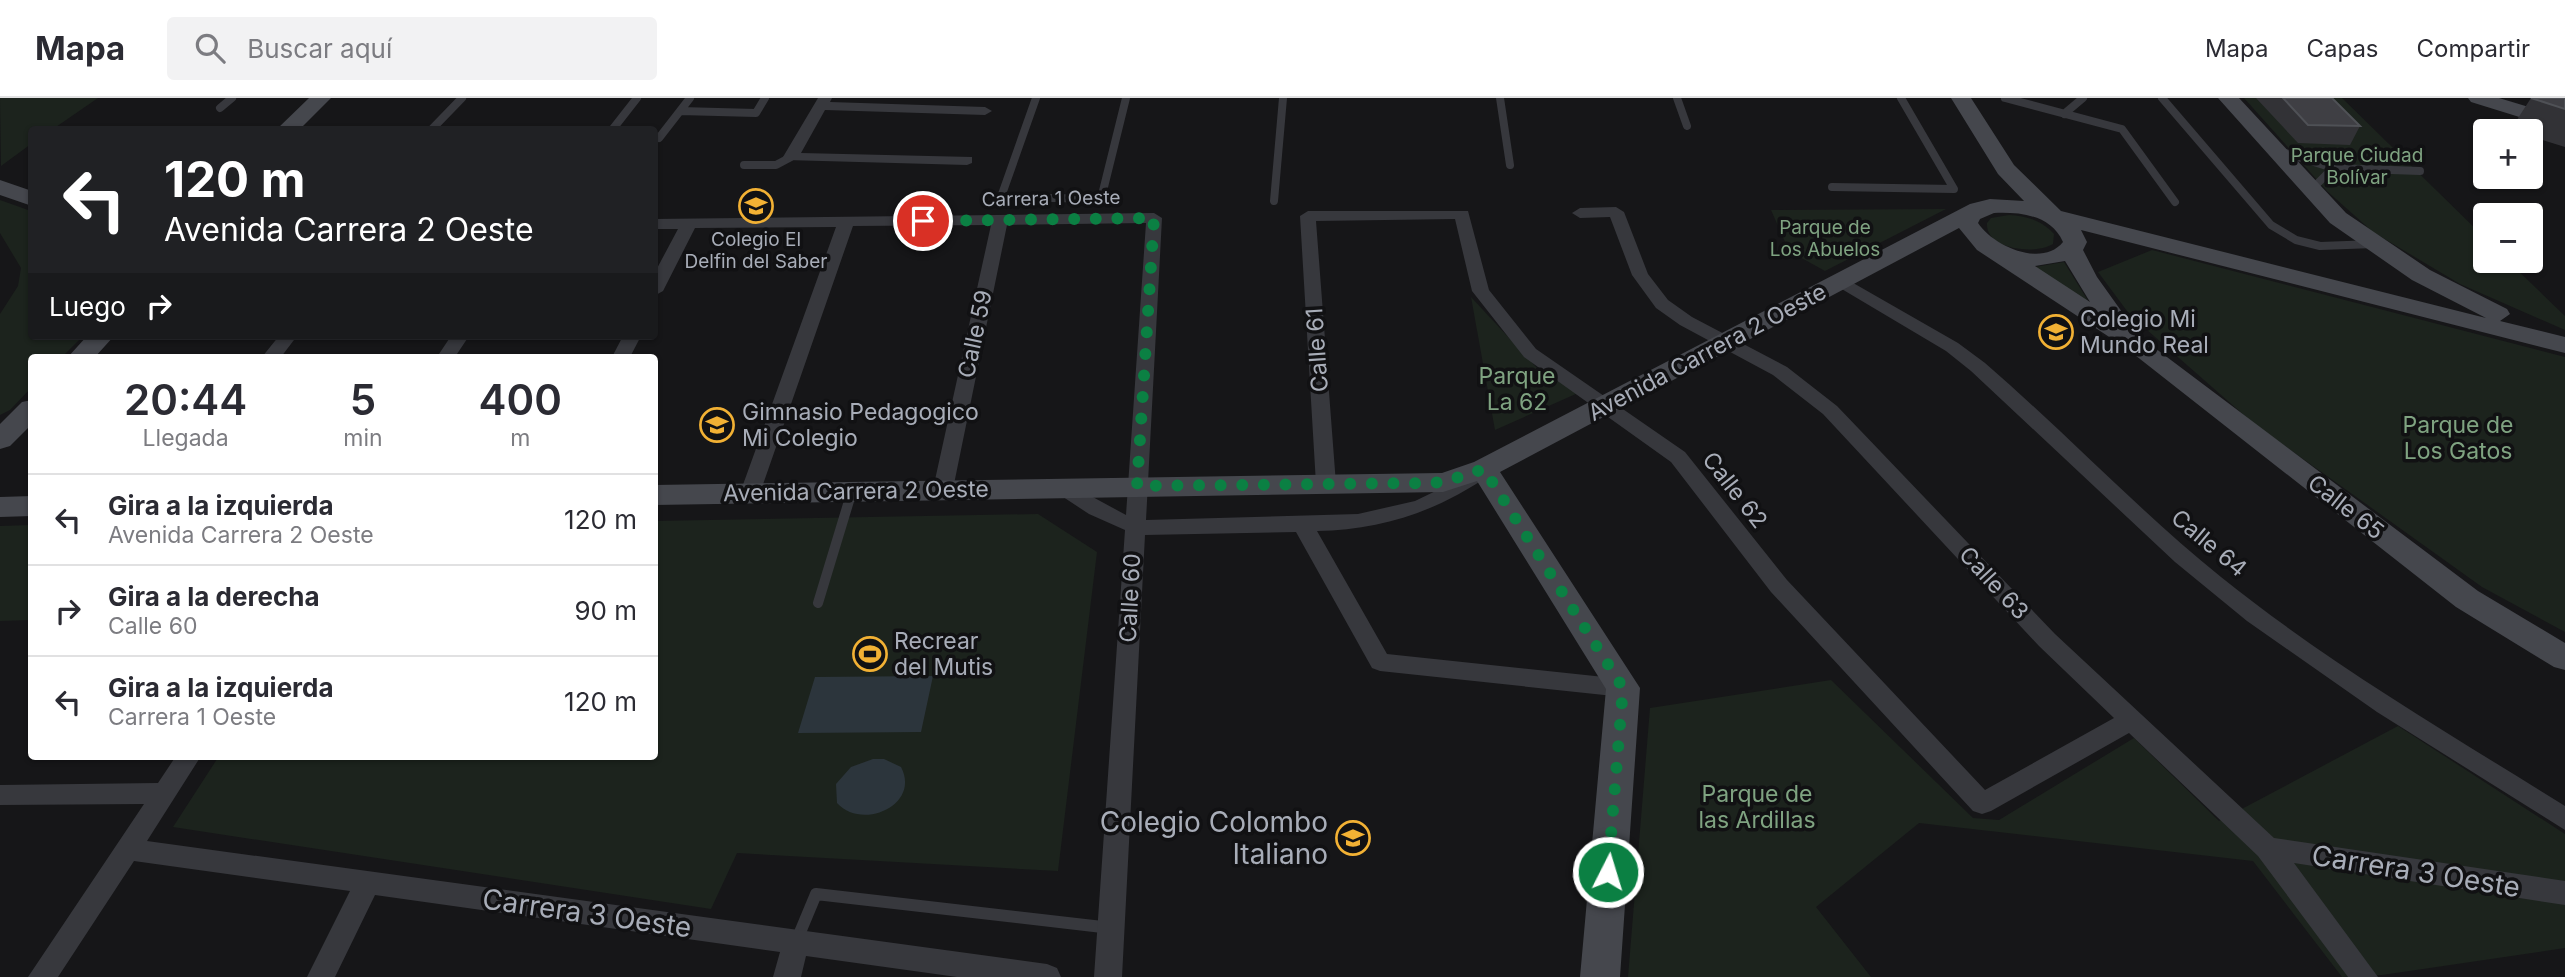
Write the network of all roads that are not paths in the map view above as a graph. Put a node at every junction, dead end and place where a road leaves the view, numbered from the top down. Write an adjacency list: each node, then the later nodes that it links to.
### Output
1 (232, 98): 20 (lane)
2 (321, 98): 25 (main road)
3 (462, 98): 26 (lane)
4 (637, 98): 27 (lane)
5 (690, 98): 21 (lane)
6 (765, 98): 21 (lane)
7 (1036, 98): 8 (lane)
8 (1126, 98)
9 (1283, 98): 42 (lane)
10 (1500, 98): 34 (lane)
11 (1677, 98): 28 (lane)
12 (1901, 98): 39 (lane)
13 (1961, 98): 36 (main road, Calle 65)
14 (2005, 98): 23 (lane)
15 (2084, 98): 23 (lane)
16 (2162, 98): 55 (lane)
17 (2228, 98): 30 (main road)
18 (2478, 98): 24 (main road)
19 (822, 102): 22 (street); 31 (street)
20 (219, 108)
21 (680, 111): 29 (lane)
22 (985, 111)
23 (2064, 114): 43 (lane)
24 (2565, 125)
25 (290, 126)
26 (435, 126)
27 (615, 126)
28 (1687, 126)
29 (659, 138)
30 (2274, 149): 35 (lane); 40 (main road)
31 (791, 157): 32 (street); 33 (lane)
32 (967, 160)
33 (744, 165)
34 (1510, 165)
35 (2333, 168): 37 (lane); 40 (lane)
36 (2006, 169): 44 (main road); 47 (main road, Calle 65)
37 (2420, 171)
38 (0, 187): 41 (main road)
39 (1832, 187)
40 (2311, 190): 55 (main road)
41 (28, 198)
42 (1274, 201)
43 (2175, 202)
44 (1984, 207): 47 (main road); 53 (main road, Avenida Carrera 2 Oeste); 56 (main road)
45 (1580, 213): 64 (street, Calle 63)
46 (1462, 214): 69 (street, Calle 62); 74 (street, Calle 61)
47 (2052, 216): 54 (main road); 57 (main road, Calle 65)
48 (1154, 218): 49 (street, Carrera 1 Oeste); 75 (street, Calle 60)
49 (1000, 220): 50 (street, Carrera 1 Oeste); 77 (street, Calle 59)
50 (846, 222): 51 (street, Carrera 1 Oeste); 79 (street)
51 (689, 223): 52 (street, Carrera 1 Oeste); 60 (street)
52 (658, 224)
53 (1930, 234): 56 (main road); 59 (main road, Avenida Carrera 2 Oeste)
54 (2148, 240): 57 (main road); 61 (main road)
55 (2374, 244): 58 (main road)
56 (1987, 246): 57 (main road); 65 (main road, Calle 65)
57 (2073, 246): 65 (main road, Calle 65)
58 (2421, 275): 61 (main road); 66 (main road)
59 (1841, 281): 64 (main road, Avenida Carrera 2 Oeste); 92 (street, Calle 64)
60 (658, 283)
61 (2394, 302): 66 (main road)
62 (97, 340): 67 (main road)
63 (285, 340): 68 (street)
64 (1726, 341): 69 (main road, Avenida Carrera 2 Oeste); 88 (street, Calle 63)
65 (2135, 343): 86 (main road, Calle 65)
66 (2565, 343)
67 (84, 354)
68 (273, 354)
69 (1605, 405): 73 (main road, Avenida Carrera 2 Oeste); 88 (street, Calle 62)
70 (28, 411): 71 (main road); 72 (main road)
71 (0, 429)
72 (0, 440)
73 (1484, 469): 74 (main road, Avenida Carrera 2 Oeste); 83 (street, Avenida Carrera 2 Oeste); 87 (main road)
74 (1326, 485): 75 (main road, Avenida Carrera 2 Oeste)
75 (1137, 486): 76 (main road, Avenida Carrera 2 Oeste); 84 (street, Calle 60)
76 (1058, 487): 77 (main road, Avenida Carrera 2 Oeste); 84 (street, Avenida Carrera 2 Oeste)
77 (943, 489): 78 (main road, Avenida Carrera 2 Oeste)
78 (852, 491): 79 (main road, Avenida Carrera 2 Oeste); 85 (lane)
79 (750, 493): 80 (main road, Avenida Carrera 2 Oeste)
80 (658, 495)
81 (28, 506): 82 (main road)
82 (0, 507)
83 (1302, 524): 84 (street, Avenida Carrera 2 Oeste); 87 (street)
84 (1134, 526): 97 (street, Calle 60)
85 (818, 603)
86 (2565, 658)
87 (1623, 688): 104 (main road)
88 (2133, 719): 93 (street, Calle 63)
89 (186, 760): 90 (street)
90 (165, 793): 91 (street); 94 (street)
91 (0, 795)
92 (2565, 819)
93 (2267, 848): 96 (street, Carrera 3 Oeste); 105 (street, Calle 63)
94 (128, 849): 95 (street, Carrera 3 Oeste); 99 (street)
95 (368, 882): 98 (street, Carrera 3 Oeste); 100 (street)
96 (2565, 893)
97 (1111, 928): 98 (lane); 103 (street, Calle 60)
98 (796, 942): 101 (street); 102 (street, Carrera 3 Oeste)
99 (42, 977)
100 (321, 977)
101 (787, 977)
102 (1046, 977)
103 (1108, 977)
104 (1600, 977)
105 (2364, 977)

